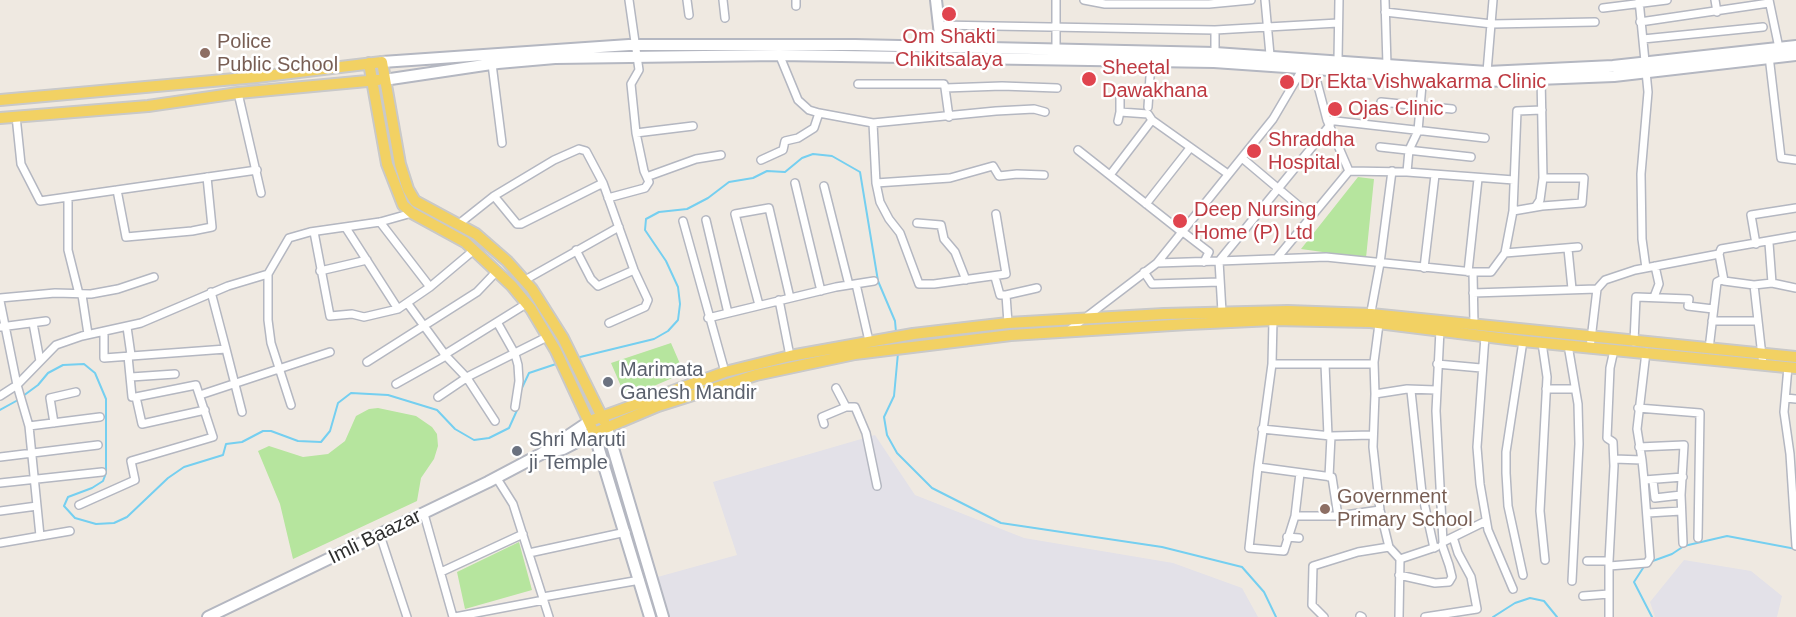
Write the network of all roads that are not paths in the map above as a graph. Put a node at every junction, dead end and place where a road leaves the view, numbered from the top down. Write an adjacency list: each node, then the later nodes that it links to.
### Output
1 (629, 0): 36 (street)
2 (687, 0): 24 (street)
3 (723, 0): 25 (street)
4 (936, 0): 30 (main road)
5 (1056, 0): 31 (street)
6 (1084, 0): 15 (street)
7 (1251, 0): 14 (street)
8 (1264, 0): 33 (street)
9 (1339, 0): 26 (street)
10 (1385, 0): 22 (street)
11 (1493, 0): 29 (street)
12 (1667, 0): 20 (street)
13 (1715, 0): 23 (street)
14 (1233, 1): 18 (street)
15 (1105, 2): 16 (street)
16 (1160, 2): 17 (street)
17 (1186, 2): 18 (street)
18 (1209, 2)
19 (1769, 2): 23 (street); 40 (street)
20 (1639, 3): 21 (street); 28 (street)
21 (1603, 8)
22 (1384, 12): 29 (street); 53 (street)
23 (1717, 12): 28 (street)
24 (690, 15)
25 (725, 18)
26 (1338, 22): 33 (street); 47 (street)
27 (1595, 22): 29 (street)
28 (1640, 22): 35 (street)
29 (1492, 24): 56 (street)
30 (939, 25): 31 (street); 39 (main road)
31 (1056, 26): 34 (street); 41 (street)
32 (1762, 27): 35 (street)
33 (1268, 28): 34 (street); 43 (street)
34 (1215, 30): 46 (street)
35 (1643, 39): 54 (street)
36 (636, 45): 38 (main road); 45 (street); 49 (main road)
37 (1796, 46): 40 (main road)
38 (778, 50): 39 (main road); 45 (main road); 73 (street)
39 (942, 52): 41 (main road)
40 (1773, 52): 44 (main road); 54 (main road); 94 (street)
41 (1056, 54): 42 (main road)
42 (1098, 55): 46 (main road); 48 (main road)
43 (1270, 56): 46 (main road); 52 (main road)
44 (1796, 56)
45 (637, 57): 51 (main road); 83 (street)
46 (1215, 57): 48 (main road); 52 (main road)
47 (1338, 60): 52 (main road); 53 (main road)
48 (1151, 61): 67 (street)
49 (382, 62): 50 (main road); 58 (main road)
50 (369, 63): 59 (main road); 65 (main road)
51 (492, 64): 58 (main road); 85 (street)
52 (1309, 65): 55 (main road); 79 (street); 92 (street)
53 (1387, 65): 55 (main road)
54 (1641, 69): 57 (main road); 151 (street)
55 (1423, 72): 56 (main road); 57 (main road); 68 (street)
56 (1487, 72): 57 (main road)
57 (1541, 76): 70 (street)
58 (384, 80): 59 (main road); 128 (main road)
59 (372, 81): 64 (main road); 122 (main road)
60 (858, 84): 61 (street)
61 (945, 88): 62 (street); 75 (street)
62 (1057, 88)
63 (1120, 92): 72 (street)
64 (238, 93): 74 (main road); 95 (street)
65 (0, 100)
66 (1381, 102): 68 (street)
67 (1149, 107)
68 (1420, 107): 69 (street); 82 (street)
69 (1452, 109)
70 (1542, 110): 105 (street); 107 (street)
71 (1045, 112): 75 (street)
72 (1120, 112): 77 (street); 78 (street)
73 (819, 113): 80 (street); 93 (street)
74 (16, 116): 76 (main road); 116 (street)
75 (949, 117): 80 (street)
76 (0, 118)
77 (1152, 120): 87 (street); 101 (street)
78 (1118, 121)
79 (1329, 122): 82 (street); 96 (street); 112 (street)
80 (873, 123): 110 (street)
81 (693, 126): 83 (street)
82 (1418, 130): 84 (street); 89 (street)
83 (636, 133): 103 (street)
84 (1485, 138)
85 (502, 142)
86 (1380, 147): 89 (street)
87 (1190, 148): 99 (street); 118 (street)
88 (1078, 150): 101 (street)
89 (1409, 150): 91 (street); 98 (street)
90 (721, 155): 103 (street)
91 (1472, 157)
92 (1242, 158): 99 (street); 112 (street)
93 (761, 159)
94 (1796, 160)
95 (257, 170): 104 (street); 114 (street)
96 (1349, 171): 97 (street); 124 (street)
97 (1392, 171): 98 (street); 148 (street)
98 (1407, 172): 102 (street)
99 (1228, 174): 133 (street)
100 (1044, 175): 110 (street)
101 (1110, 175): 118 (street)
102 (1436, 175): 106 (street); 150 (street)
103 (649, 176): 117 (street)
104 (207, 177): 113 (street); 113 (street)
105 (1543, 178): 119 (street); 119 (street)
106 (1478, 179): 107 (street); 156 (street)
107 (1514, 180): 121 (street)
108 (603, 183): 115 (street); 115 (street); 117 (street)
109 (795, 183): 173 (street)
110 (876, 183): 162 (street)
111 (824, 186): 166 (street)
112 (1277, 189): 124 (street); 145 (street)
113 (117, 190): 116 (street)
114 (261, 194)
115 (495, 196): 128 (street)
116 (68, 197): 176 (street)
117 (608, 198): 130 (street)
118 (1146, 204): 133 (street)
119 (1536, 206): 121 (street)
120 (1796, 208): 136 (street)
121 (1513, 211): 141 (street)
122 (412, 213): 127 (street); 139 (main road)
123 (996, 214): 159 (street)
124 (1312, 217): 143 (street)
125 (706, 220): 188 (street)
126 (683, 221): 189 (street)
127 (380, 222): 131 (street); 168 (street)
128 (460, 223): 161 (main road)
129 (917, 223): 162 (street)
130 (619, 227): 140 (street); 152 (street)
131 (346, 228): 132 (street); 144 (street)
132 (314, 232): 153 (street); 157 (street)
133 (1183, 232): 146 (street); 147 (street)
134 (1796, 236): 135 (street)
135 (1769, 243): 136 (street); 165 (street)
136 (1756, 244): 142 (street)
137 (1578, 247): 138 (street)
138 (1568, 249): 141 (street); 171 (street)
139 (474, 250): 154 (main road); 168 (street)
140 (576, 250): 152 (street); 161 (street)
141 (1505, 253): 156 (street)
142 (1719, 254): 149 (street); 160 (street)
143 (1277, 258): 145 (street); 148 (street)
144 (367, 260): 153 (street); 185 (street)
145 (1219, 261): 146 (street); 164 (street)
146 (1204, 262): 147 (street)
147 (1157, 263): 155 (street)
148 (1380, 263): 150 (street); 192 (street)
149 (1655, 266): 151 (street); 178 (street)
150 (1424, 268): 156 (street)
151 (1646, 268): 172 (street)
152 (634, 270): 198 (street)
153 (320, 271): 185 (street)
154 (497, 271): 183 (main road); 201 (street)
155 (1144, 272): 164 (street); 190 (street)
156 (1470, 272): 175 (street)
157 (268, 274): 174 (street); 236 (street)
158 (154, 277): 176 (street)
159 (995, 277): 162 (street); 177 (street)
160 (1723, 279): 167 (street); 186 (street)
161 (525, 280): 263 (main road)
162 (966, 280)
163 (874, 281): 166 (street)
164 (1220, 282): 187 (street)
165 (1772, 283): 167 (street); 170 (street)
166 (853, 284): 173 (street); 210 (street)
167 (1754, 285): 195 (street)
168 (430, 287): 182 (street)
169 (1037, 288): 177 (street)
170 (1796, 288)
171 (1572, 289): 172 (street); 175 (street)
172 (1597, 289): 215 (street)
173 (821, 291): 179 (street)
174 (211, 292): 203 (street); 217 (street)
175 (1473, 293): 200 (street)
176 (81, 294): 180 (street); 207 (street)
177 (1006, 295): 199 (street)
178 (1654, 297): 186 (street); 212 (street)
179 (790, 298): 181 (street); 184 (street)
180 (0, 300): 202 (street)
181 (779, 300): 184 (street); 225 (street)
182 (408, 304): 185 (street); 201 (street)
183 (526, 304): 196 (street); 209 (main road)
184 (759, 305): 188 (street)
185 (398, 309)
186 (1713, 309): 194 (street)
187 (1222, 312): 190 (main road); 192 (main road)
188 (728, 313): 189 (street)
189 (708, 318): 237 (street)
190 (1083, 319): 199 (main road); 206 (street)
191 (1273, 320): 192 (main road); 206 (main road); 230 (street)
192 (1373, 320): 200 (main road); 204 (main road); 232 (street)
193 (46, 321): 197 (street)
194 (1712, 321): 195 (street); 218 (street)
195 (1758, 321): 227 (street)
196 (497, 322): 222 (street); 224 (street)
197 (33, 323): 202 (street); 229 (street)
198 (609, 323)
199 (1008, 323): 213 (main road)
200 (1474, 325): 215 (main road)
201 (425, 326): 224 (street); 228 (street)
202 (3, 327): 243 (street)
203 (127, 327): 205 (street); 223 (street)
204 (1440, 330): 208 (main road); 233 (street)
205 (104, 331): 207 (street); 223 (street)
206 (1068, 331): 213 (main road)
207 (88, 334): 229 (street)
208 (1485, 336): 211 (main road); 234 (street)
209 (548, 337): 222 (street); 266 (main road)
210 (869, 341): 213 (main road); 225 (main road)
211 (1523, 341): 214 (main road); 325 (street)
212 (1634, 342): 215 (main road); 218 (main road)
213 (888, 343): 270 (main road)
214 (1542, 343): 216 (main road); 245 (street)
215 (1591, 343): 216 (main road); 219 (main road)
216 (1568, 345): 246 (street)
217 (226, 349): 223 (street); 242 (street)
218 (1709, 349): 227 (main road)
219 (1614, 350): 221 (main road); 280 (street)
220 (330, 352): 236 (street)
221 (1646, 352): 227 (main road); 260 (street)
222 (515, 354): 240 (street); 258 (street)
223 (130, 355): 239 (street)
224 (445, 356): 240 (street); 241 (street)
225 (790, 356): 237 (main road)
226 (1796, 357): 227 (main road)
227 (1763, 360): 235 (main road)
228 (367, 362)
229 (40, 363): 243 (street)
230 (1272, 364): 231 (street); 271 (street)
231 (1325, 364): 232 (street); 274 (street)
232 (1374, 364): 250 (street)
233 (1437, 364): 234 (street); 247 (street)
234 (1482, 368): 303 (street)
235 (1792, 368): 255 (street)
236 (279, 370): 242 (street); 257 (street)
237 (725, 372): 263 (main road)
238 (175, 374): 239 (street)
239 (131, 376): 253 (street)
240 (467, 378): 254 (street); 265 (street)
241 (396, 384)
242 (235, 385): 252 (street); 262 (street)
243 (17, 386): 251 (street); 269 (street)
244 (836, 388): 259 (street)
245 (1546, 389): 246 (street); 321 (street)
246 (1574, 389): 328 (street)
247 (1436, 390): 248 (street); 313 (street)
248 (1411, 391): 250 (street); 318 (street)
249 (76, 392): 267 (street)
250 (1375, 394): 273 (street)
251 (1, 395)
252 (200, 395): 253 (street); 261 (street)
253 (136, 397): 261 (street)
254 (438, 397)
255 (1786, 398): 256 (street); 316 (street)
256 (1796, 399)
257 (291, 405)
258 (515, 407)
259 (846, 407): 268 (street); 292 (street)
260 (1638, 408): 276 (street); 312 (street)
261 (205, 410): 294 (street)
262 (242, 412)
263 (602, 416): 266 (main road); 270 (main road)
264 (100, 417): 267 (street)
265 (495, 421)
266 (590, 421): 272 (main road); 278 (main road)
267 (54, 423): 269 (street)
268 (824, 424)
269 (29, 426): 277 (street)
270 (607, 428): 272 (main road); 338 (main road)
271 (1262, 429): 274 (street); 282 (street)
272 (594, 433): 278 (main road); 305 (main road)
273 (1372, 435): 274 (street); 296 (street)
274 (1329, 436): 286 (street)
275 (98, 445): 277 (street)
276 (1639, 447): 281 (street); 287 (street)
277 (33, 453): 279 (street); 288 (street)
278 (541, 454): 285 (main road, Imli Baazar)
279 (0, 457)
280 (1614, 459): 281 (street); 323 (street)
281 (1642, 460): 289 (street)
282 (1258, 467): 284 (street); 309 (street)
283 (102, 472): 288 (street)
284 (1300, 473): 286 (street); 301 (street)
285 (496, 477): 300 (main road, Imli Baazar); 306 (street)
286 (1329, 477): 302 (street)
287 (1683, 477): 290 (street); 293 (street)
288 (34, 479): 291 (street); 295 (street)
289 (1644, 480): 290 (street); 299 (street)
290 (1653, 481): 293 (street)
291 (0, 483)
292 (877, 486)
293 (1681, 495): 298 (street)
294 (79, 505)
295 (37, 506): 297 (street); 308 (street)
296 (1380, 510): 302 (street); 317 (street)
297 (0, 511)
298 (1680, 512): 299 (street); 314 (street)
299 (1648, 513): 323 (street)
300 (423, 514): 307 (main road, Imli Baazar); 324 (street)
301 (1295, 516): 302 (street); 309 (street)
302 (1338, 516)
303 (1486, 521): 310 (street); 329 (street)
304 (70, 531): 308 (street)
305 (626, 532): 319 (street); 327 (main road)
306 (523, 534): 319 (street); 324 (street)
307 (380, 535): 333 (main road, Imli Baazar); 334 (street)
308 (39, 536): 315 (street)
309 (1287, 537): 311 (street)
310 (1453, 537): 313 (street); 341 (street)
311 (1299, 538)
312 (1698, 538)
313 (1443, 543): 318 (street); 326 (street)
314 (1683, 543)
315 (0, 544)
316 (1796, 546)
317 (1389, 547): 320 (street); 339 (street)
318 (1434, 548): 320 (street)
319 (529, 553): 332 (street)
320 (1400, 559): 326 (street)
321 (1545, 560)
322 (1587, 561): 323 (street)
323 (1609, 563): 330 (street)
324 (441, 572): 335 (street)
325 (1523, 574)
326 (1399, 575): 340 (street)
327 (640, 580): 332 (street); 337 (main road)
328 (1572, 581)
329 (1513, 589)
330 (1609, 594): 331 (street); 342 (street)
331 (1583, 596)
332 (544, 599): 335 (street); 336 (street)
333 (208, 617)
334 (407, 617)
335 (454, 617)
336 (549, 617)
337 (650, 617)
338 (663, 617)
339 (1324, 617)
340 (1399, 617)
341 (1425, 617)
342 (1609, 617)

